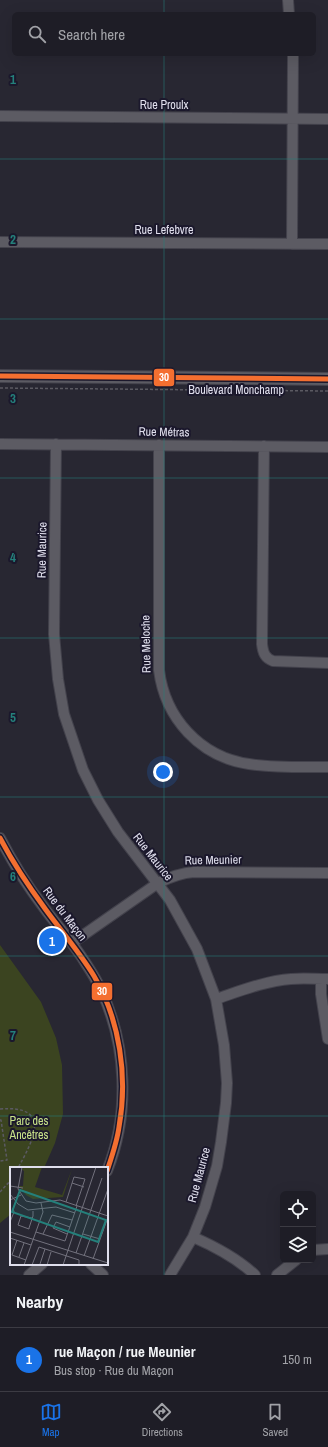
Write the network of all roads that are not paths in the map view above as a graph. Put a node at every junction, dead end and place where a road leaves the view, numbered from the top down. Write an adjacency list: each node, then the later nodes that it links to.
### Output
1 (288, 0): 2 (street)
2 (289, 12)
3 (293, 56): 5 (street)
4 (0, 116): 5 (street, Rue Proulx)
5 (293, 118): 6 (street, Rue Proulx); 8 (street)
6 (328, 119)
7 (0, 242): 8 (street, Rue Lefebvre)
8 (292, 244): 9 (street, Rue Lefebvre)
9 (328, 244)
10 (0, 376): 11 (street, Boulevard Monchamp)
11 (328, 379)
12 (0, 444): 13 (street, Rue Métras)
13 (56, 444): 14 (street, Rue Métras); 21 (street, Rue Maurice)
14 (160, 445): 15 (street, Rue Métras); 18 (street, Rue Meloche)
15 (264, 446): 16 (street, Rue Métras); 17 (street)
16 (328, 447)
17 (328, 663)
18 (328, 767)
19 (0, 838): 22 (street, Rue du Maçon)
20 (328, 873): 21 (street, Rue Meunier)
21 (158, 884): 22 (street, Rue Meunier); 24 (street, Rue Maurice)
22 (72, 943): 26 (street, Rue du Maçon)
23 (324, 979): 24 (street); 25 (street)
24 (216, 999): 27 (street, Rue Maurice)
25 (328, 1039)
26 (108, 1168)
27 (193, 1238): 35 (street, Rue Maurice); 36 (street)
28 (328, 1249): 29 (street)
29 (316, 1250)
30 (292, 1263): 37 (street)
31 (41, 1265): 33 (street)
32 (92, 1265): 34 (street)
33 (29, 1275)
34 (103, 1275)
35 (170, 1275)
36 (255, 1275)
37 (277, 1275)

